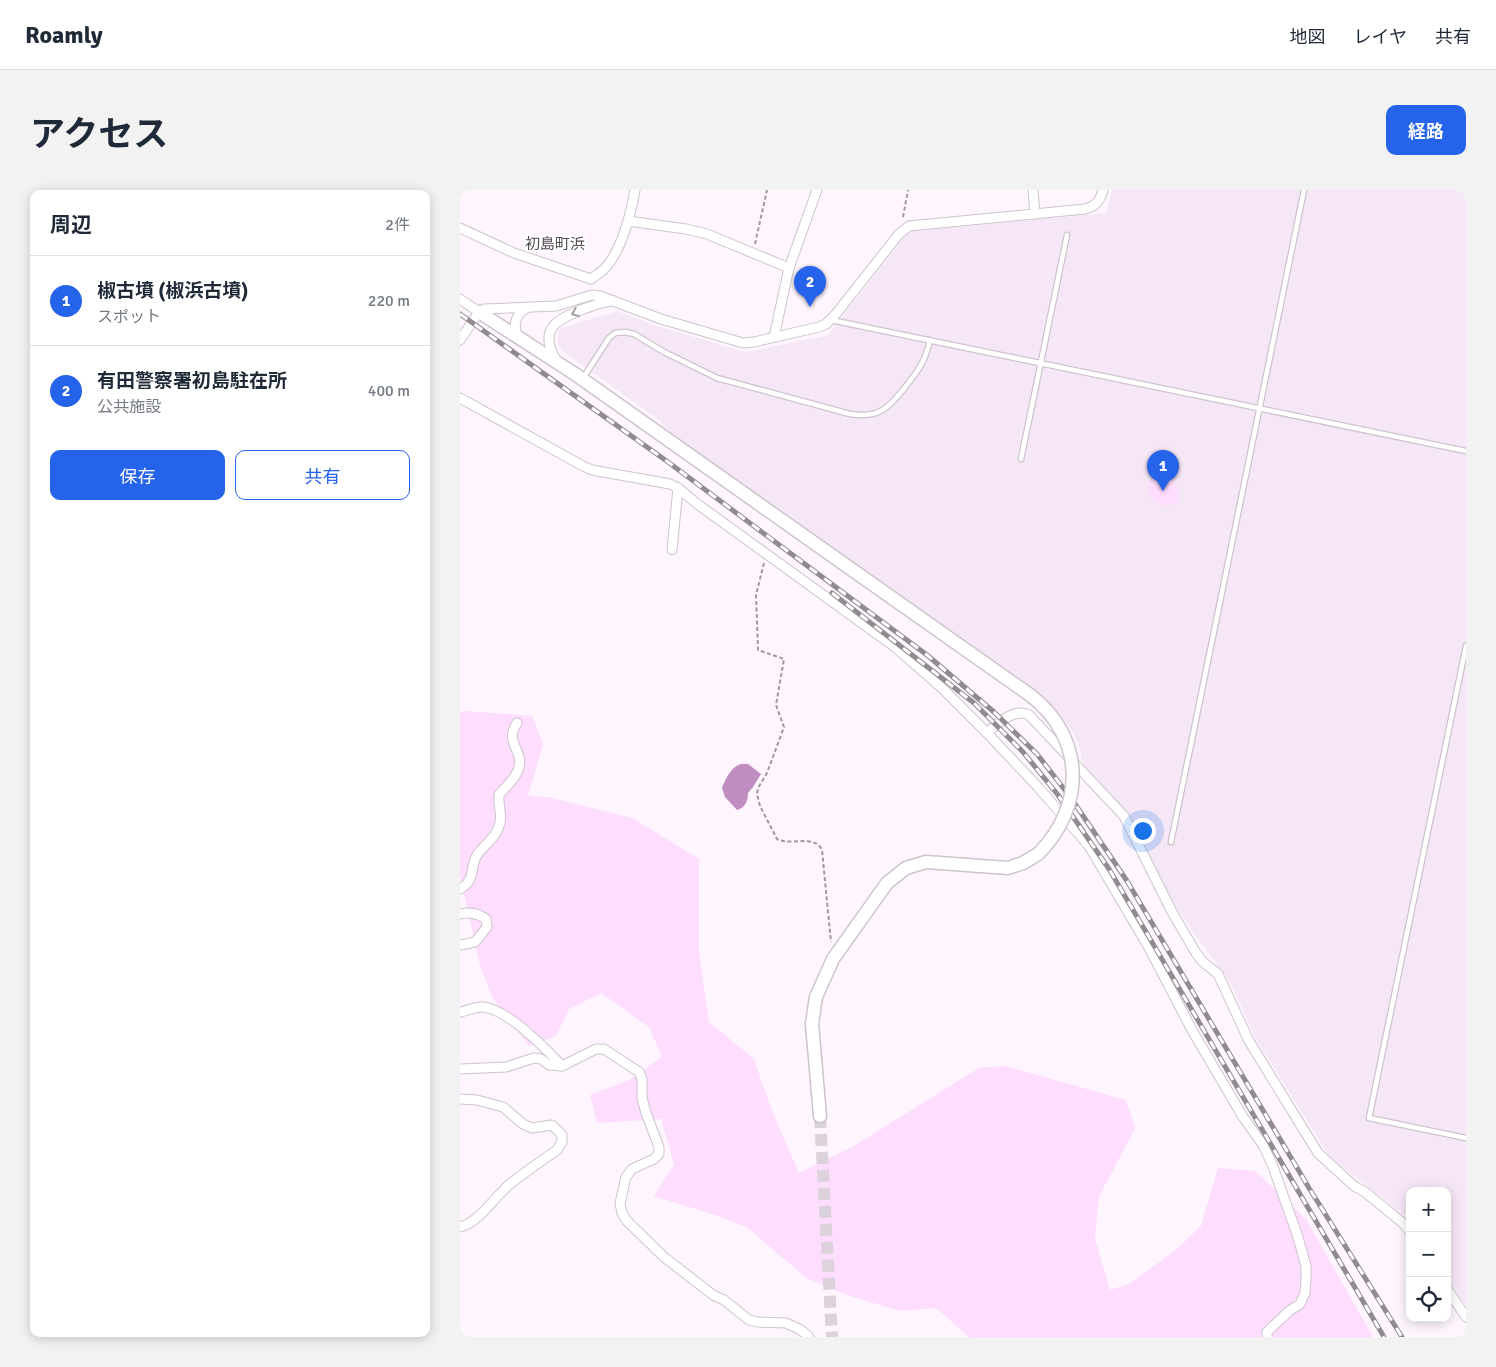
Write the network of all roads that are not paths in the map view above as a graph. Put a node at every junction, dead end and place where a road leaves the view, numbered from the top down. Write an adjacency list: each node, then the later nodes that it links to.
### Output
1 (635, 190): 7 (street)
2 (817, 190): 10 (street)
3 (1033, 190): 6 (street)
4 (1103, 190): 6 (street)
5 (1304, 190): 25 (lane)
6 (1035, 214): 17 (street)
7 (628, 221): 10 (street); 11 (street)
8 (460, 228): 11 (street)
9 (1067, 235): 22 (lane)
10 (789, 268): 19 (street)
11 (591, 279): 12 (street)
12 (592, 295): 14 (street); 15 (street)
13 (460, 299): 16 (street)
14 (622, 303): 19 (street); 23 (street, one-way to 23)
15 (530, 306): 16 (street); 18 (street)
16 (479, 312): 18 (street); 20 (street)
17 (830, 320): 19 (street); 21 (lane)
18 (518, 337): 23 (street)
19 (774, 337)
20 (460, 340)
21 (930, 340): 22 (lane); 23 (lane)
22 (1040, 363): 25 (lane); 27 (lane)
23 (579, 377): 41 (street, bridge)
24 (460, 398): 28 (street)
25 (1259, 408): 26 (lane); 33 (lane)
26 (1466, 451)
27 (1020, 459)
28 (678, 488): 29 (street); 32 (street)
29 (672, 550)
30 (1466, 646): 42 (lane)
31 (517, 722): 34 (street)
32 (986, 733): 44 (street); 48 (street)
33 (1171, 842)
34 (460, 888)
35 (460, 914): 36 (street)
36 (460, 945)
37 (460, 1012): 38 (street)
38 (562, 1066): 39 (street); 47 (street)
39 (460, 1069)
40 (460, 1099): 43 (street)
41 (820, 1116)
42 (1466, 1138)
43 (460, 1227)
44 (1406, 1227)
45 (1451, 1295): 46 (street)
46 (1466, 1317)
47 (809, 1337)
48 (1267, 1337)

